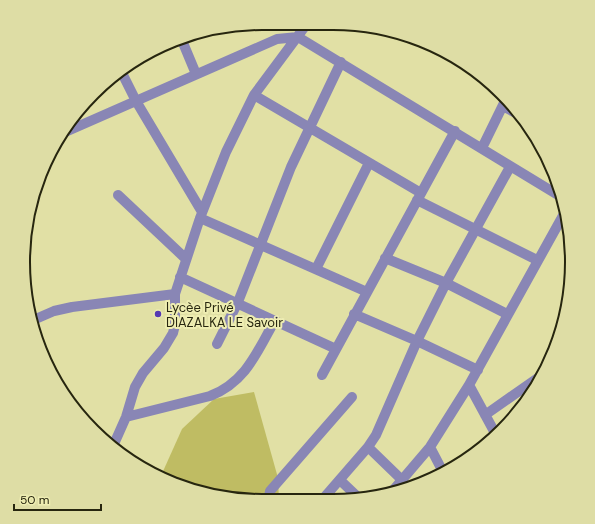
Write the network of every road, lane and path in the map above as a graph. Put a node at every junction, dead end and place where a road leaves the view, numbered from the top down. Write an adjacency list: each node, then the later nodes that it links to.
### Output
1 (303, 30): 2 (street)
2 (298, 37): 4 (street); 5 (street); 7 (street)
3 (183, 44): 5 (street)
4 (341, 62): 10 (street); 12 (street)
5 (196, 74): 8 (street)
6 (124, 76): 8 (street)
7 (254, 95): 10 (street); 19 (street)
8 (136, 101): 11 (street); 19 (street)
9 (503, 105): 13 (street)
10 (310, 128): 14 (street); 22 (street)
11 (72, 129)
12 (454, 131): 13 (street); 18 (street)
13 (482, 148): 15 (street)
14 (369, 163): 18 (street); 26 (street)
15 (510, 167): 16 (street); 21 (street)
16 (555, 193)
17 (118, 195): 24 (street)
18 (419, 197): 21 (street); 23 (street)
19 (201, 215): 22 (street); 24 (street)
20 (561, 219): 25 (street)
21 (476, 229): 25 (street); 28 (street)
22 (260, 244): 26 (street); 31 (street)
23 (385, 258): 28 (street); 29 (street)
24 (186, 259): 27 (street)
25 (537, 260): 33 (street)
26 (316, 269): 29 (street)
27 (180, 277): 30 (street); 31 (street)
28 (446, 283): 33 (street); 36 (street)
29 (367, 292): 32 (street)
30 (175, 294): 34 (street); 45 (street)
31 (238, 302): 35 (street); 37 (street)
32 (354, 314): 36 (street); 38 (street)
33 (507, 314): 39 (street)
34 (37, 318)
35 (275, 320): 38 (street); 45 (street)
36 (417, 340): 39 (street); 48 (street)
37 (217, 344)
38 (336, 349): 40 (street)
39 (478, 370): 42 (street)
40 (322, 374)
41 (531, 383): 44 (street)
42 (469, 385): 44 (street); 49 (street)
43 (352, 396): 55 (street)
44 (486, 416): 46 (street)
45 (126, 417): 47 (street)
46 (493, 430)
47 (115, 441)
48 (368, 447): 51 (street); 52 (street)
49 (430, 447): 50 (street); 52 (street)
50 (441, 467)
51 (340, 480): 54 (street); 56 (street)
52 (402, 480): 53 (street)
53 (398, 485)
54 (354, 493)
55 (270, 494)
56 (327, 494)

